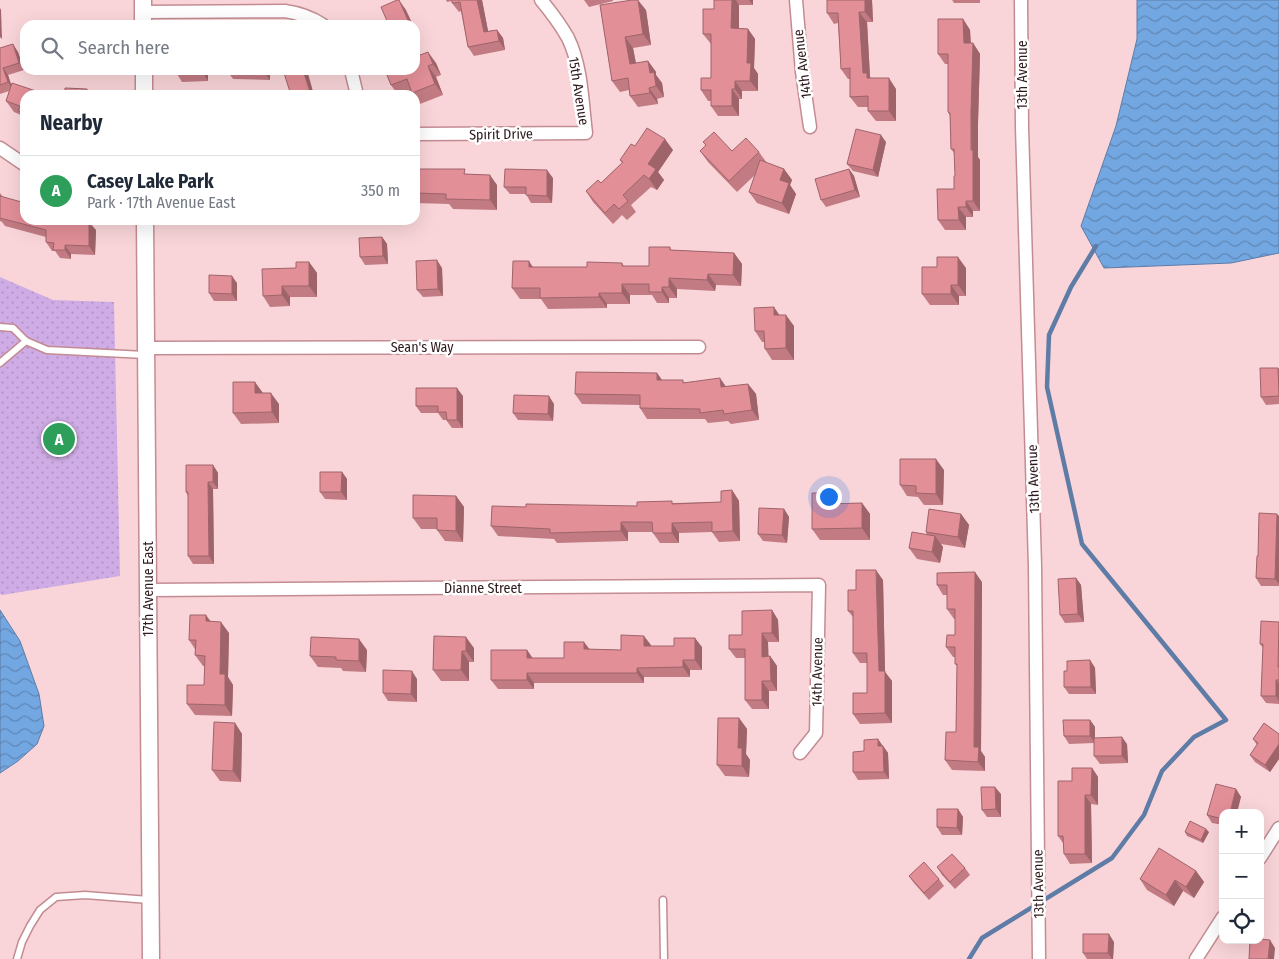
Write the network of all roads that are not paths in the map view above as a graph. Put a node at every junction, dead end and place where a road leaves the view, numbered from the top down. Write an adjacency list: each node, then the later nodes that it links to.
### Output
1 (541, 0): 11 (street, 15th Avenue)
2 (796, 0): 10 (street, 14th Avenue)
3 (1021, 0): 32 (street, 13th Avenue)
4 (143, 12): 5 (street)
5 (315, 20)
6 (144, 75): 8 (street)
7 (352, 75): 9 (street)
8 (144, 90)
9 (356, 90)
10 (810, 128)
11 (586, 133): 12 (street, Spirit Drive)
12 (420, 134)
13 (0, 148): 14 (street)
14 (20, 162)
15 (145, 225): 19 (street, 17th Avenue East)
16 (0, 327): 17 (lane)
17 (26, 341): 19 (lane); 20 (lane)
18 (699, 347): 19 (street, Sean's Way)
19 (146, 351): 22 (street, 17th Avenue East)
20 (0, 364)
21 (819, 585): 22 (street, Dianne Street); 23 (street, 14th Avenue)
22 (148, 590): 26 (street, 17th Avenue East)
23 (800, 753)
24 (1279, 828): 25 (street)
25 (1263, 854)
26 (151, 900): 29 (lane); 30 (street, 17th Avenue East)
27 (663, 900): 31 (lane)
28 (1219, 923): 33 (street)
29 (17, 959)
30 (151, 959)
31 (664, 959)
32 (1039, 959)
33 (1196, 959)

